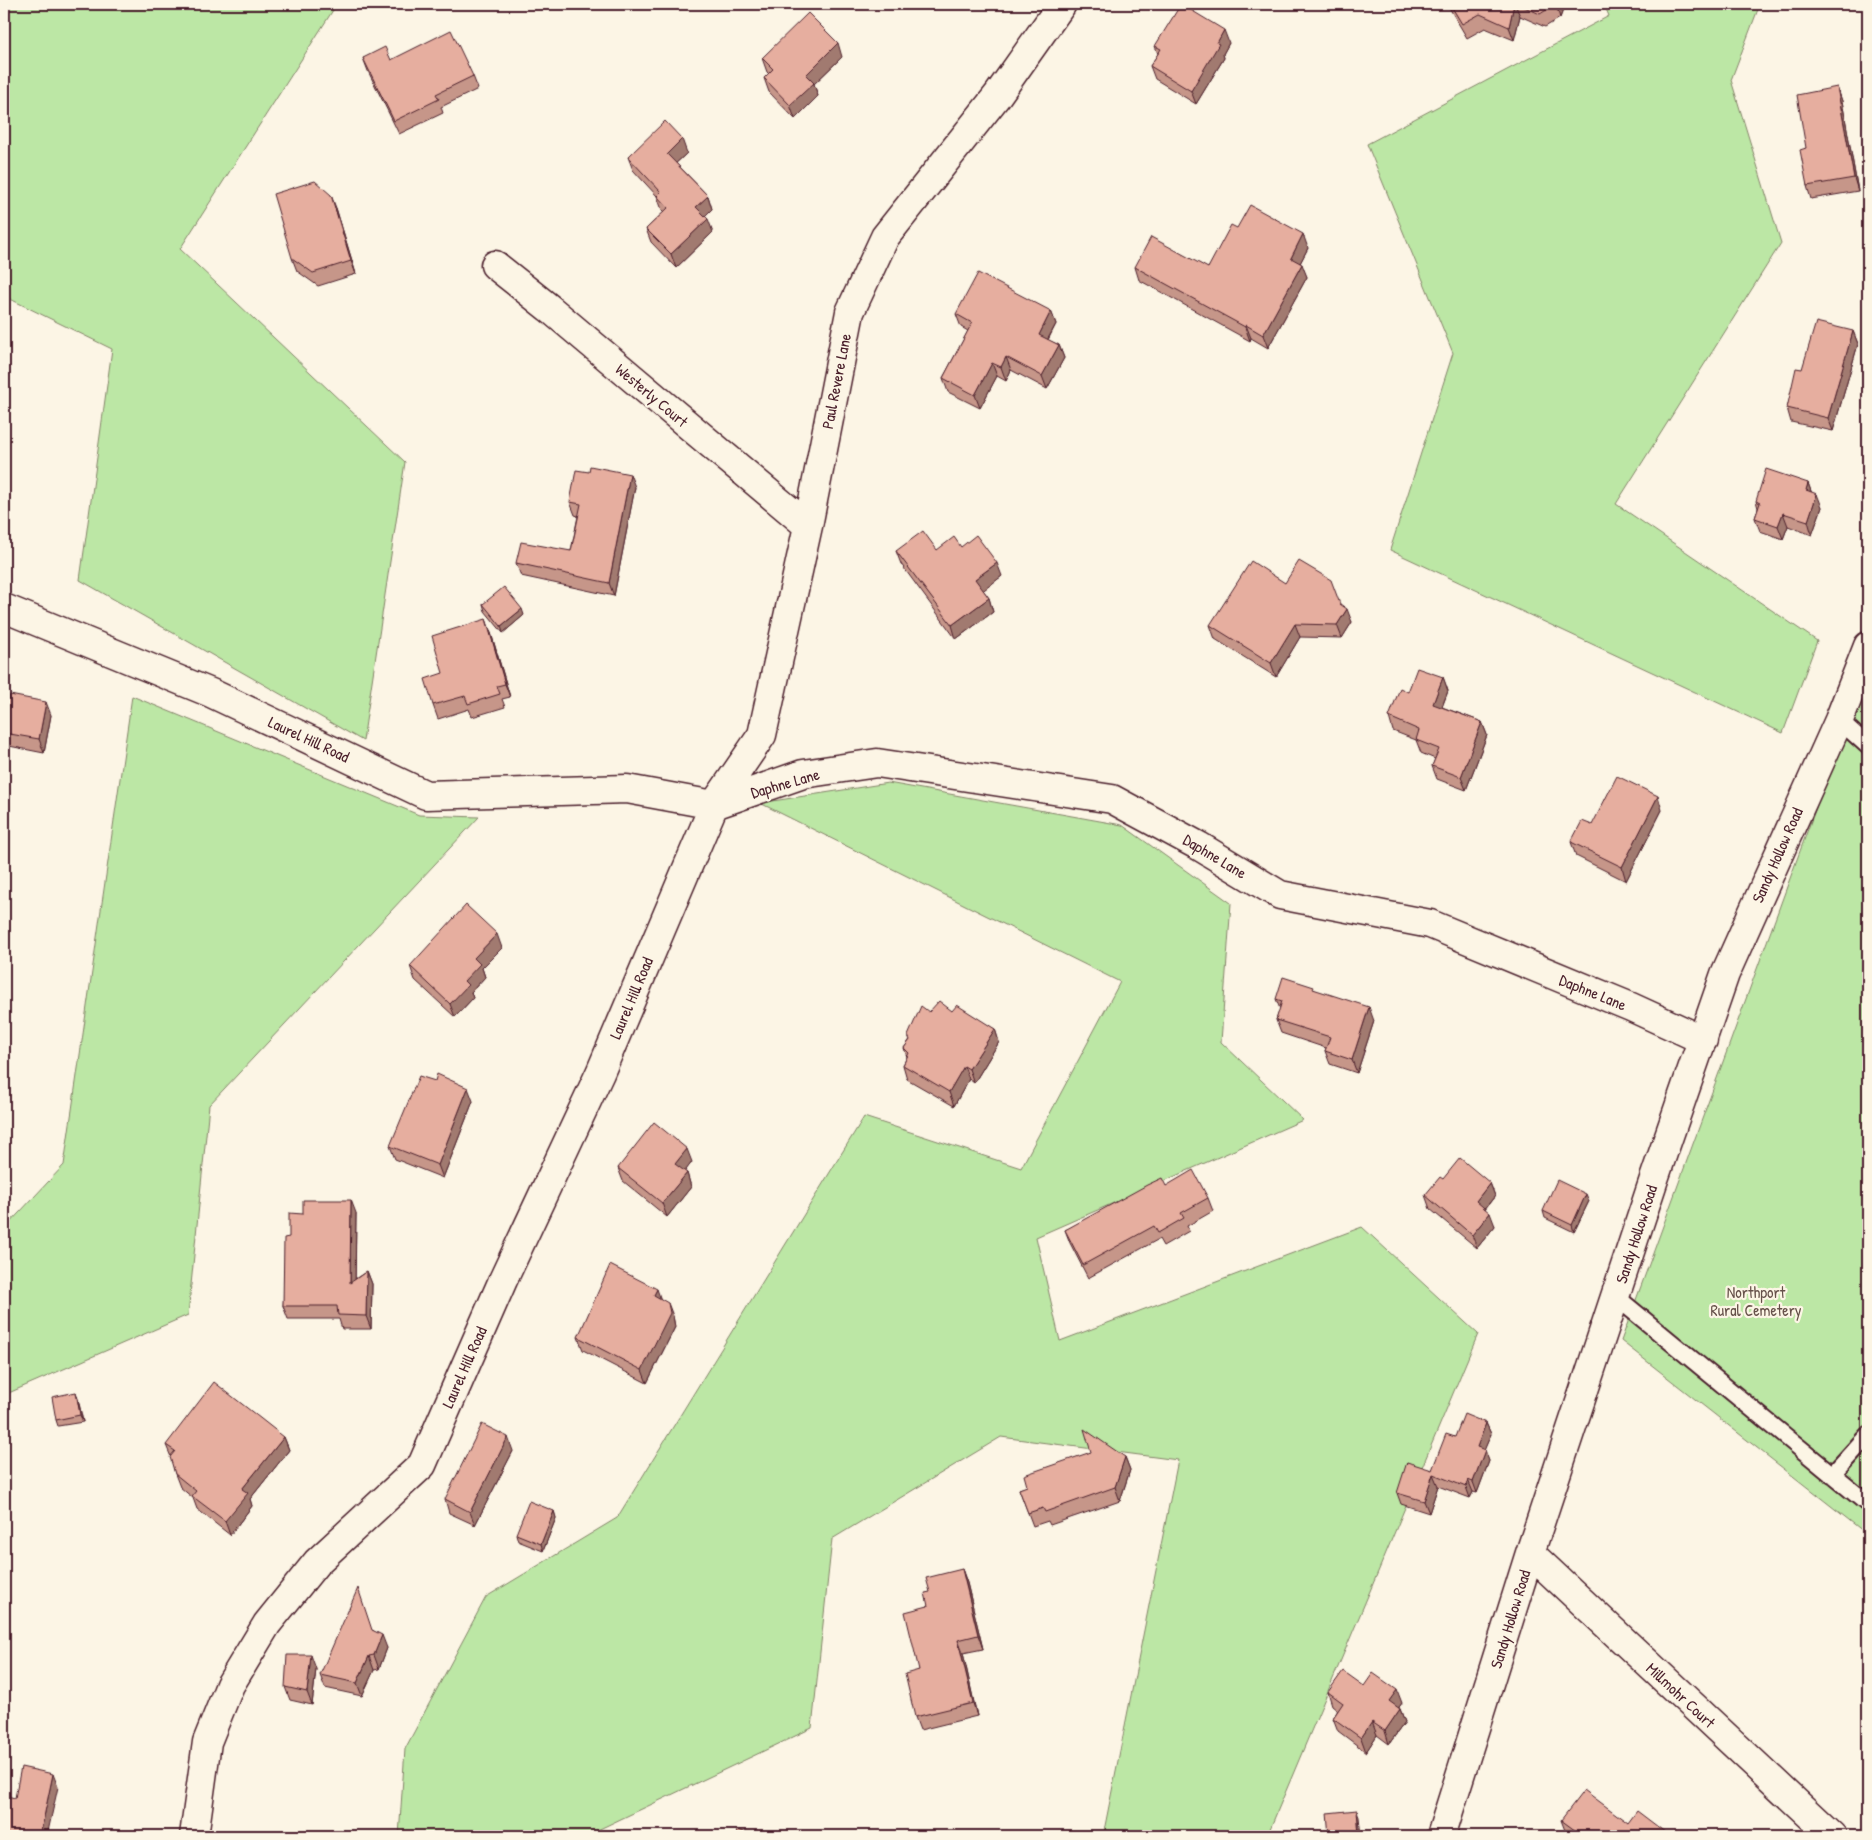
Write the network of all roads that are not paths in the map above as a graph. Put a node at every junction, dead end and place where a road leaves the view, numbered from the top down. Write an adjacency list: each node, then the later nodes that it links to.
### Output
1 (1062, 4): 3 (street, Paul Revere Lane)
2 (494, 265): 3 (street, Westerly Court)
3 (808, 526): 8 (street, Paul Revere Lane)
4 (4, 608): 8 (street, Laurel Hill Road)
5 (1868, 646): 6 (street, Sandy Hollow Road)
6 (1839, 720): 7 (lane); 9 (street, Sandy Hollow Road)
7 (1868, 746)
8 (714, 805): 9 (street, Daphne Lane); 15 (street, Laurel Hill Road)
9 (1702, 1040): 10 (street, Sandy Hollow Road)
10 (1615, 1296): 12 (lane); 14 (street, Sandy Hollow Road)
11 (1868, 1435): 12 (lane)
12 (1832, 1475): 13 (lane)
13 (1868, 1504)
14 (1530, 1554): 16 (street, Sandy Hollow Road); 17 (street, Millmohr Court)
15 (194, 1836)
16 (1442, 1836)
17 (1832, 1836)

